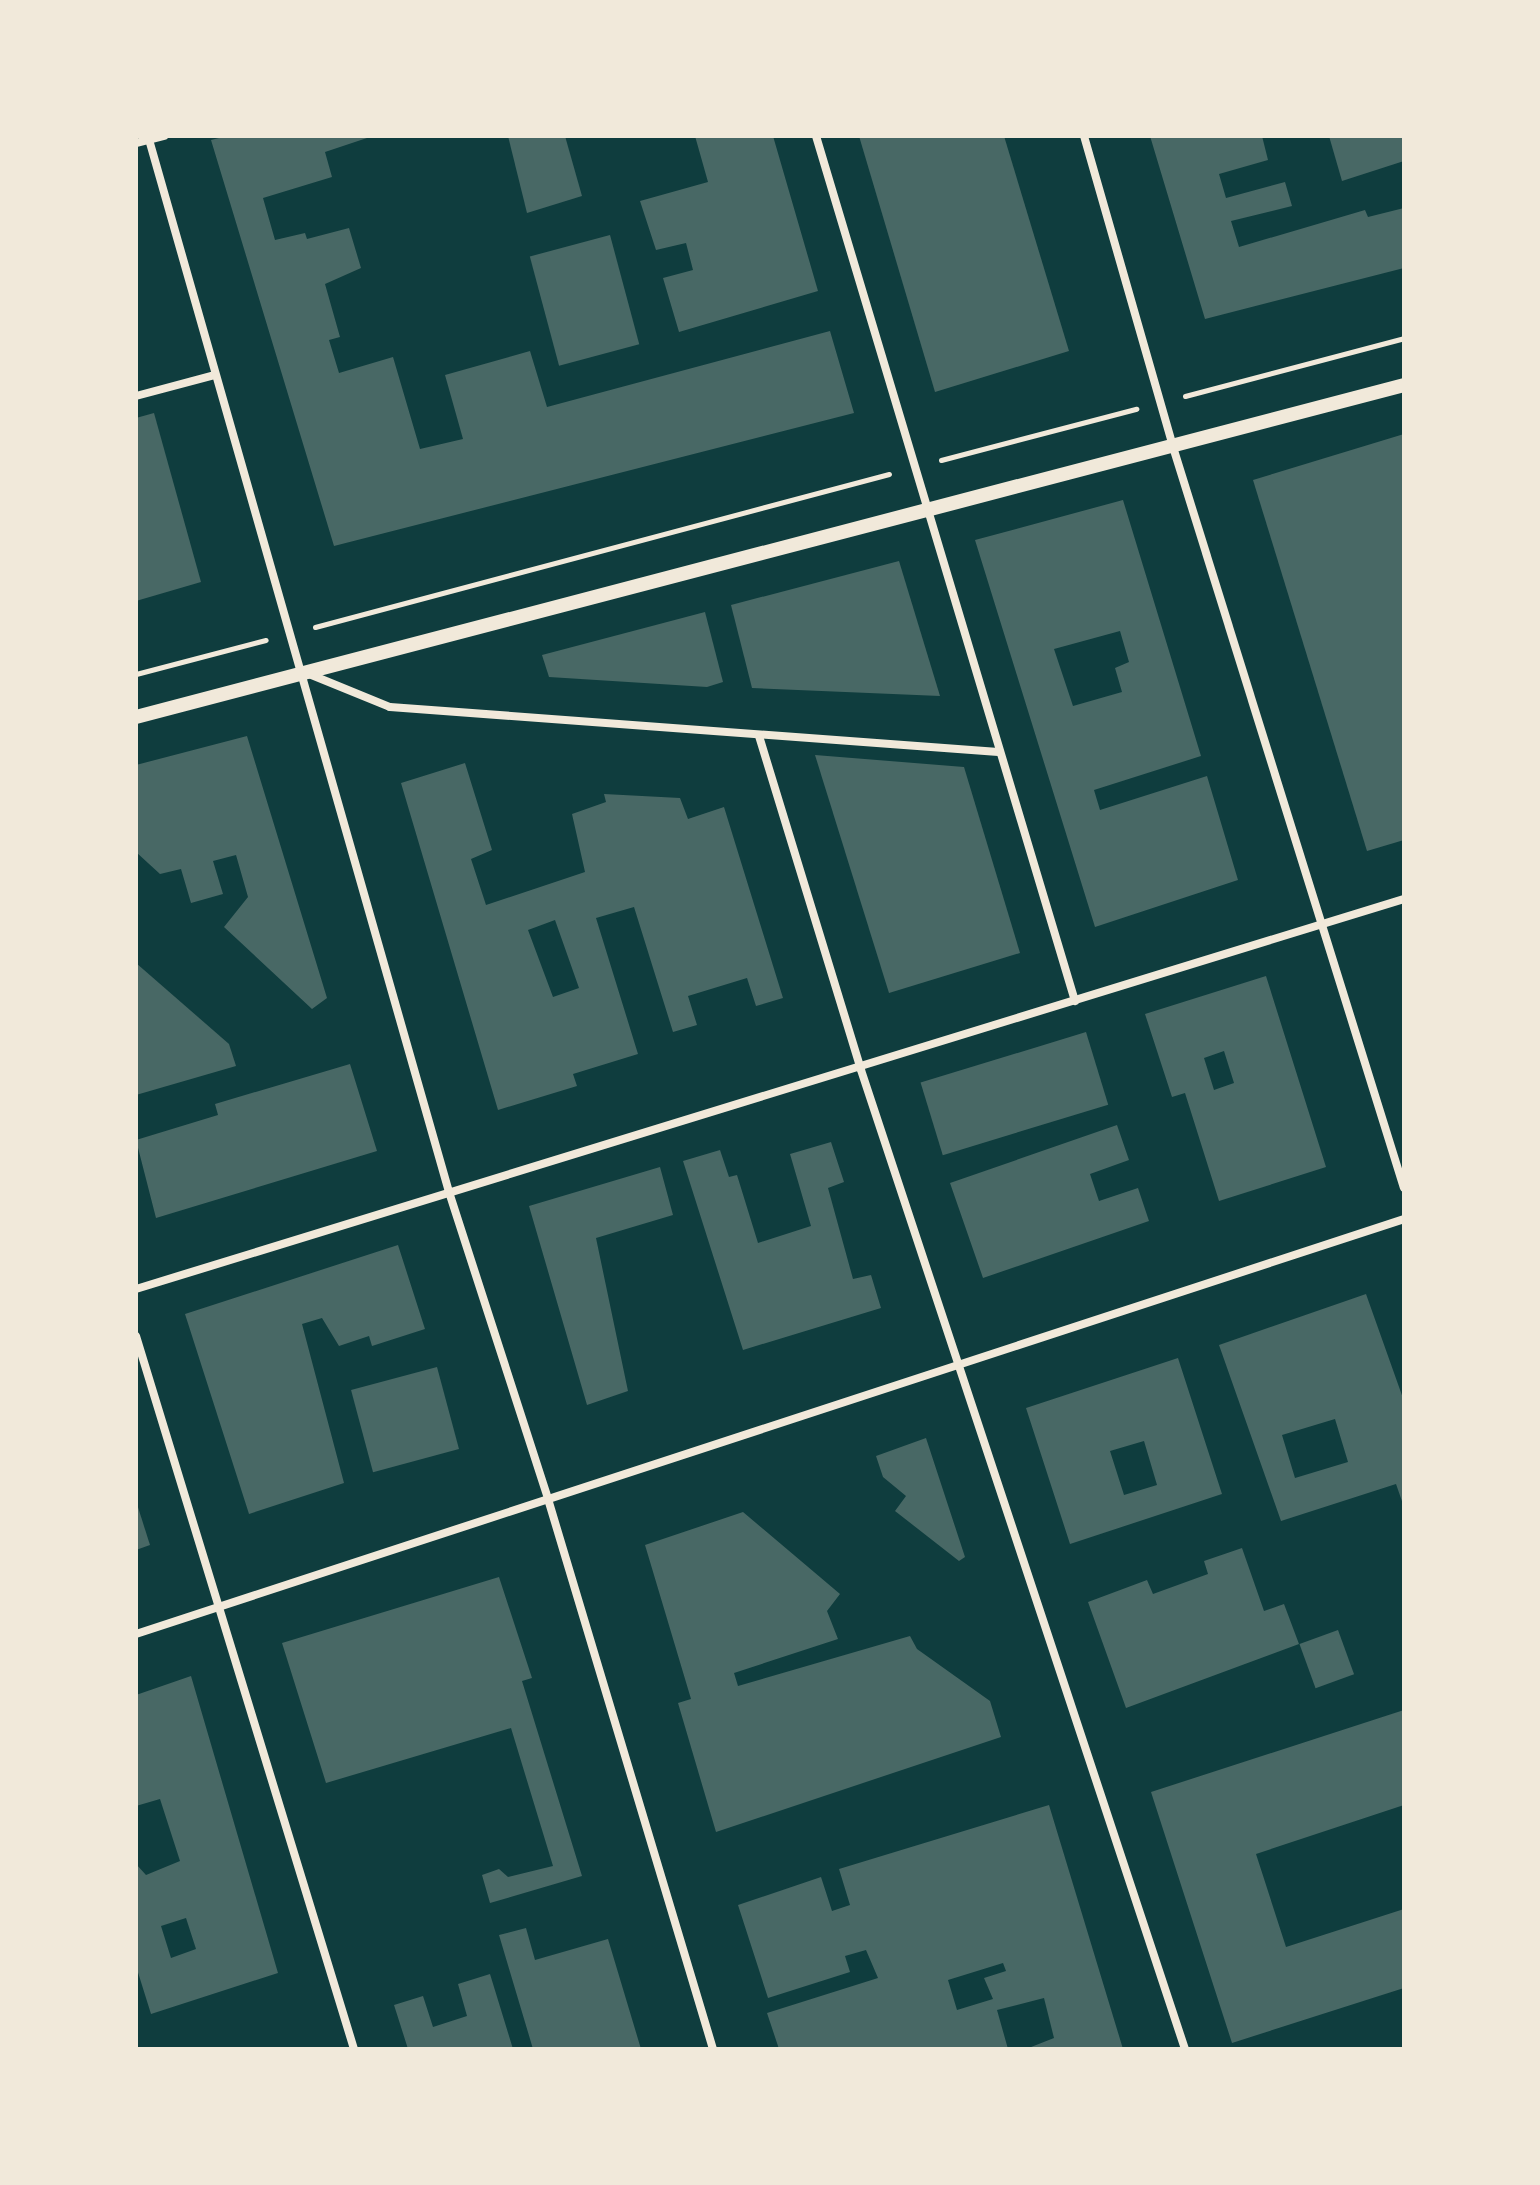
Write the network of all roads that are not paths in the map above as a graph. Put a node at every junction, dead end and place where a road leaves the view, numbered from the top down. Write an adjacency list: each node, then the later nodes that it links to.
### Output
1 (164, 136): 4 (street)
2 (816, 136): 10 (street)
3 (1084, 136): 9 (street)
4 (148, 138): 5 (street); 6 (street)
5 (136, 143)
6 (215, 375): 8 (street); 11 (street)
7 (1404, 385): 9 (street)
8 (136, 396)
9 (1173, 447): 10 (street); 16 (street)
10 (924, 511): 11 (street); 14 (street)
11 (304, 672): 12 (street); 13 (street); 20 (street)
12 (136, 717)
13 (759, 736): 14 (street); 18 (street)
14 (998, 752): 17 (street)
15 (1404, 899): 16 (street)
16 (1322, 924): 17 (street); 19 (street)
17 (1075, 1001): 18 (street)
18 (861, 1070): 20 (street); 24 (street)
19 (1404, 1188)
20 (449, 1192): 22 (street); 25 (street)
21 (1404, 1219): 24 (street)
22 (136, 1289)
23 (136, 1336): 26 (street)
24 (962, 1364): 25 (street); 30 (street)
25 (548, 1499): 26 (street); 29 (street)
26 (217, 1607): 27 (street); 28 (street)
27 (136, 1634)
28 (354, 2049)
29 (713, 2049)
30 (1185, 2049)

